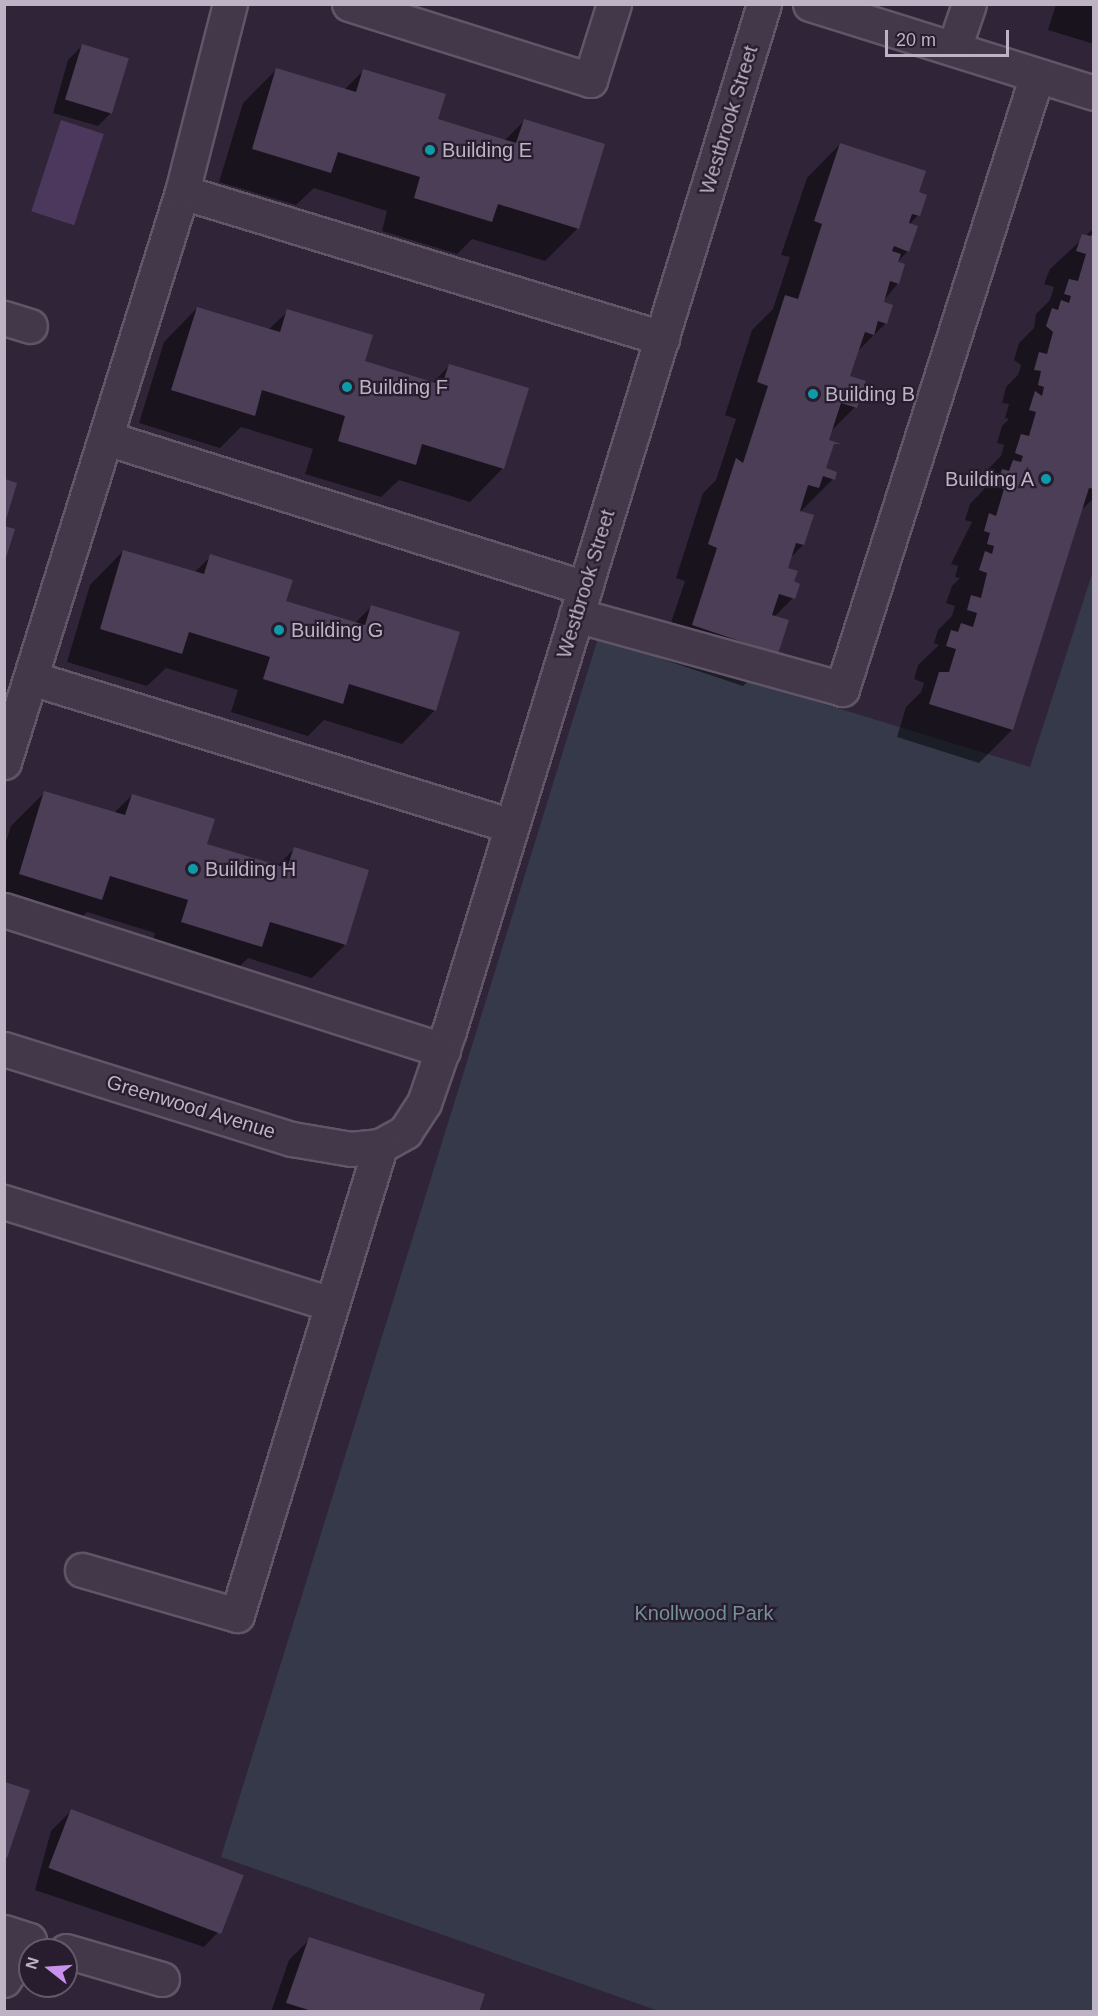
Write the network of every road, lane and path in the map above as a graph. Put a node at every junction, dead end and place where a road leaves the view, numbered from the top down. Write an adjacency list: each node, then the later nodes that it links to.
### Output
1 (230, 4): 10 (street)
2 (349, 4): 3 (street)
3 (614, 4)
4 (764, 4): 11 (street, Westbrook Street)
5 (810, 4): 7 (street)
6 (969, 4): 7 (street)
7 (954, 48): 8 (street)
8 (1037, 75): 9 (street); 13 (street)
9 (1094, 93)
10 (182, 192): 11 (street); 12 (street)
11 (662, 338): 13 (street, Westbrook Street)
12 (106, 438): 13 (street); 14 (street)
13 (581, 601): 16 (street, Westbrook Street)
14 (31, 678): 15 (street); 16 (street)
15 (4, 762)
16 (512, 826): 19 (street, Westbrook Street)
17 (4, 910): 19 (street)
18 (4, 1049): 20 (street, Greenwood Avenue)
19 (443, 1050): 20 (street, Westbrook Street)
20 (380, 1146): 22 (street)
21 (4, 1202): 22 (street)
22 (332, 1304): 23 (street)
23 (82, 1570)
24 (17, 1936): 27 (street)
25 (78, 1954): 26 (street)
26 (162, 1978)
27 (4, 1980)

